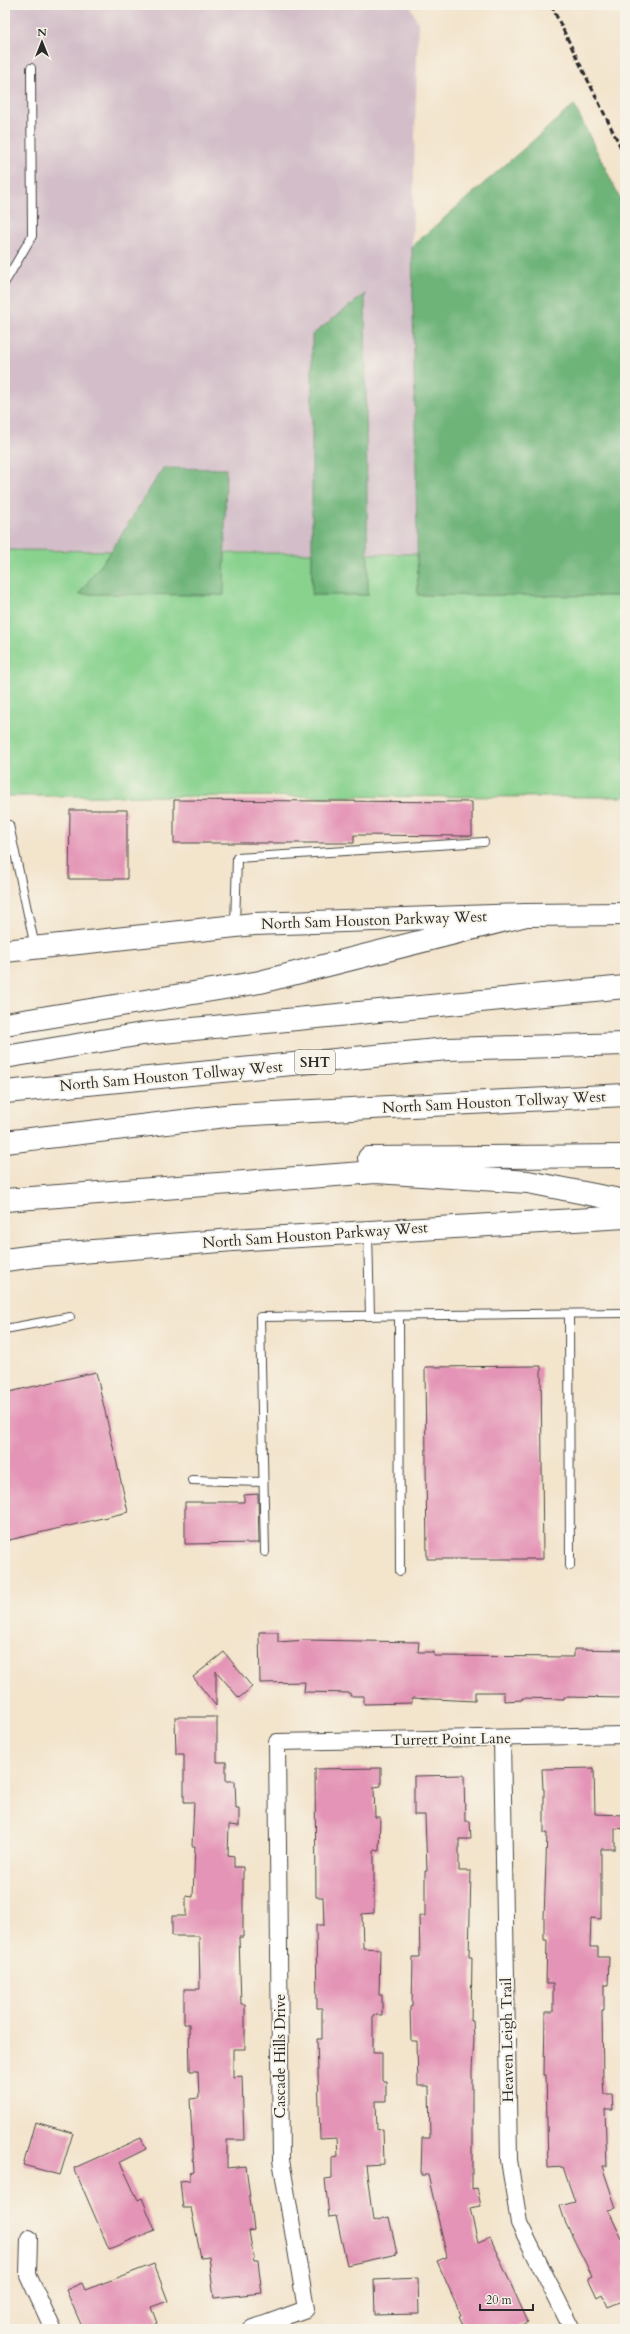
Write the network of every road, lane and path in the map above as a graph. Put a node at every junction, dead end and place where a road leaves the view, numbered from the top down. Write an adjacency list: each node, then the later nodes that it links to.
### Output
1 (31, 68): 2 (lane)
2 (5, 282)
3 (9, 825): 8 (lane)
4 (484, 842): 7 (lane)
5 (526, 915): 6 (main road, North Sam Houston Parkway West); 7 (main road, North Sam Houston Parkway West); 11 (main road)
6 (616, 915)
7 (235, 926): 8 (main road, North Sam Houston Parkway West)
8 (35, 948): 9 (main road, North Sam Houston Parkway West)
9 (5, 951)
10 (625, 987): 13 (main road)
11 (5, 1024)
12 (625, 1044): 14 (main road, North Sam Houston Tollway West / SHT)
13 (5, 1057)
14 (5, 1092)
15 (625, 1095): 16 (main road, North Sam Houston Tollway West)
16 (5, 1142)
17 (625, 1156): 18 (main road)
18 (5, 1188)
19 (5, 1200): 20 (main road)
20 (625, 1201)
21 (625, 1217): 22 (main road, North Sam Houston Parkway West)
22 (368, 1232): 23 (main road, North Sam Houston Parkway West); 26 (lane)
23 (5, 1260)
24 (625, 1313): 25 (lane)
25 (569, 1314): 27 (lane); 33 (lane)
26 (370, 1316): 27 (lane); 31 (lane)
27 (399, 1316): 34 (lane)
28 (70, 1317): 29 (lane)
29 (5, 1329)
30 (192, 1480): 31 (lane)
31 (263, 1482): 32 (lane)
32 (265, 1552)
33 (570, 1566)
34 (400, 1571)
35 (625, 1736): 36 (street, Turrett Point Lane)
36 (502, 1738): 37 (street, Turrett Point Lane); 41 (street, Heaven Leigh Trail)
37 (277, 1742): 40 (street, Cascade Hills Drive)
38 (29, 2238): 39 (street)
39 (53, 2329)
40 (251, 2329)
41 (572, 2329)

